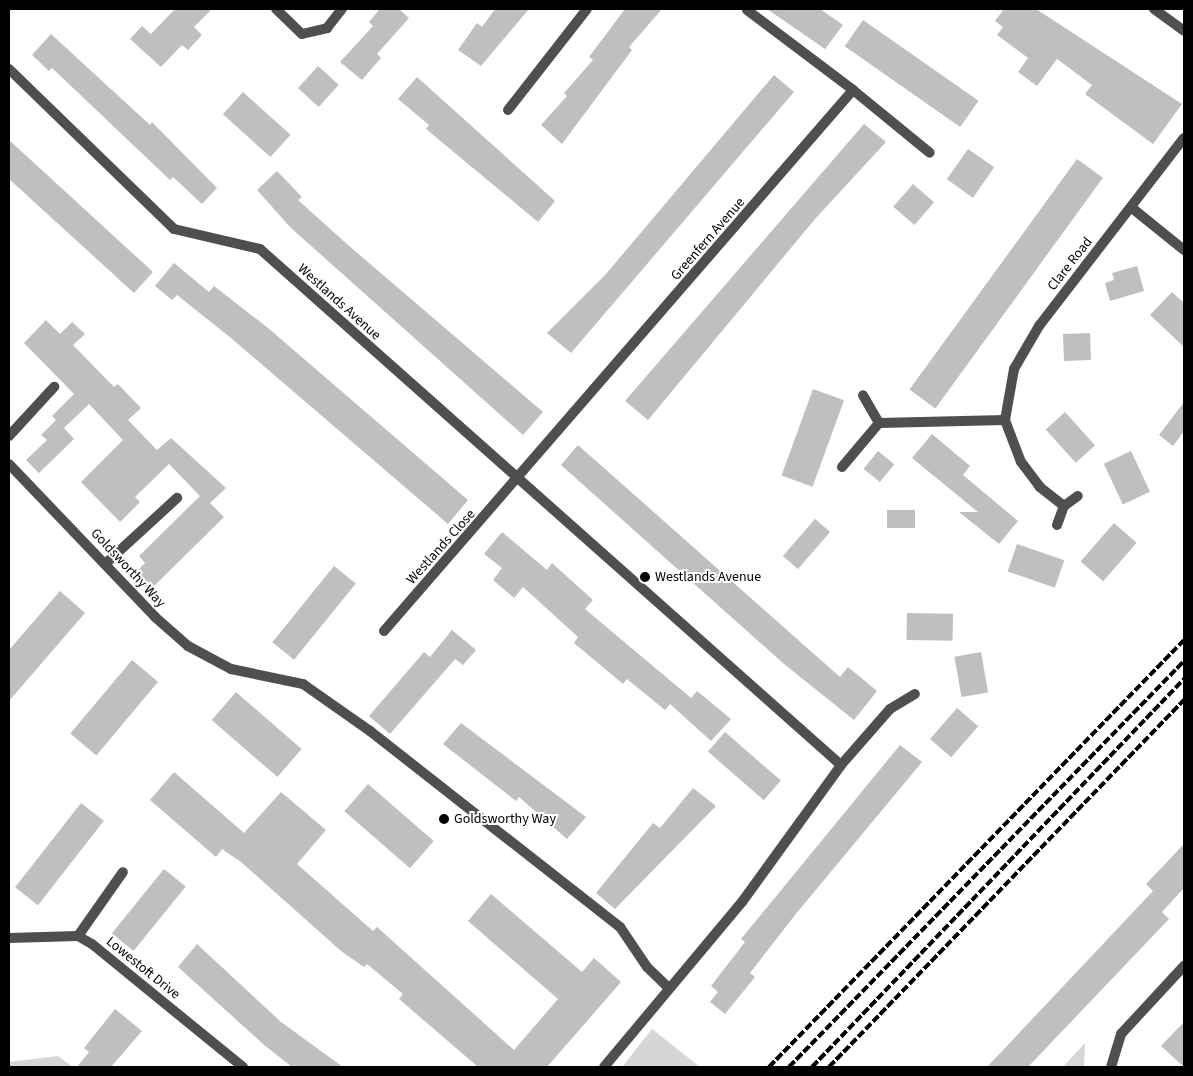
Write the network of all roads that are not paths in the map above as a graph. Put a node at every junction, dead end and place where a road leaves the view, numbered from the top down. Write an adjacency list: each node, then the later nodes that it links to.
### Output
1 (276, 9): 2 (street)
2 (342, 9)
3 (587, 9): 9 (street)
4 (1154, 9): 6 (street)
5 (747, 10): 8 (street)
6 (1184, 30)
7 (9, 69): 21 (street, Westlands Avenue)
8 (853, 90): 11 (street); 21 (street, Greenfern Avenue)
9 (508, 110)
10 (1184, 138): 12 (street, Clare Road)
11 (930, 153)
12 (1132, 208): 13 (street); 16 (street, Clare Road)
13 (1184, 250)
14 (54, 387): 18 (street)
15 (863, 394): 17 (street)
16 (1005, 420): 17 (street); 24 (street)
17 (879, 422): 20 (street)
18 (9, 436)
19 (9, 464): 26 (street, Goldsworthy Way)
20 (842, 467)
21 (518, 481): 27 (street, Westlands Close); 29 (street, Westlands Avenue)
22 (1078, 496): 24 (street)
23 (177, 498): 26 (street)
24 (1064, 506): 25 (street)
25 (1057, 525)
26 (106, 564): 34 (street, Goldsworthy Way)
27 (384, 631)
28 (915, 694): 29 (street)
29 (841, 765): 34 (street)
30 (123, 872): 31 (street)
31 (78, 936): 32 (street); 35 (street, Lowestoft Drive)
32 (9, 938)
33 (1184, 966): 37 (street)
34 (669, 988): 36 (street)
35 (242, 1067)
36 (604, 1067)
37 (1111, 1067)

